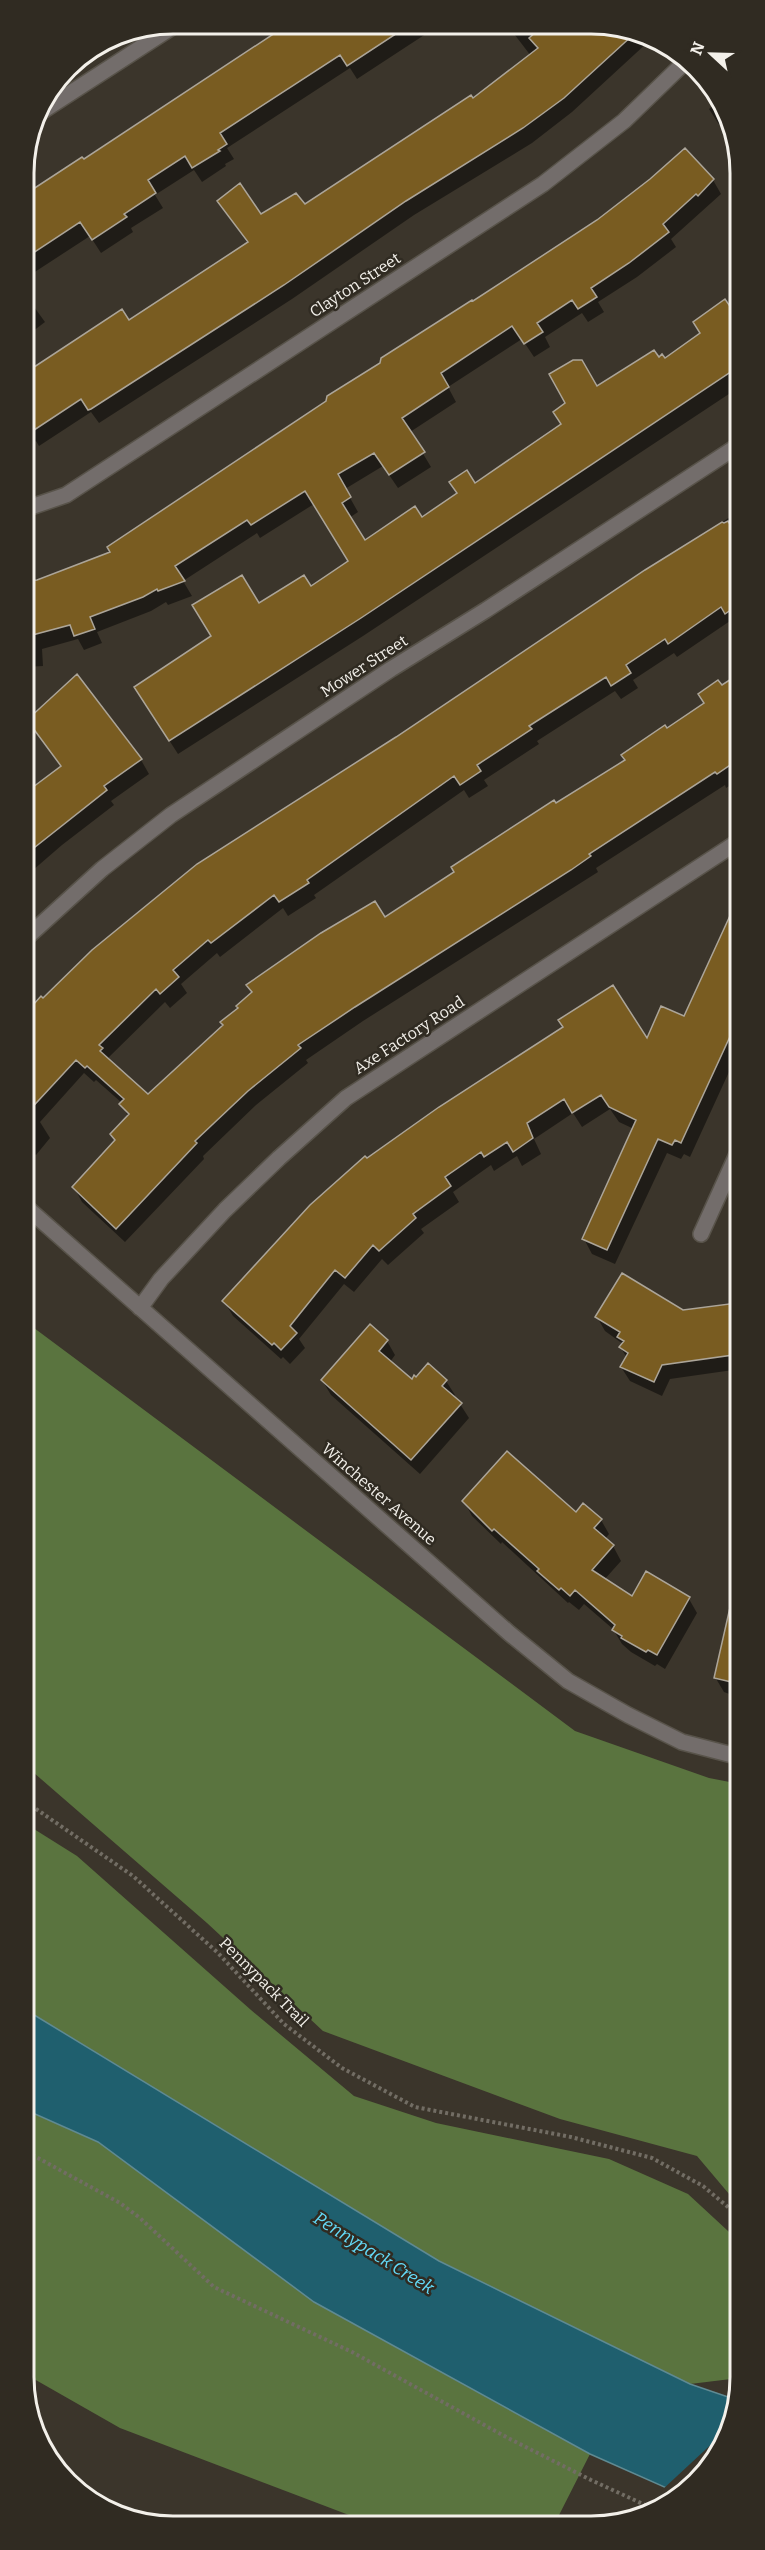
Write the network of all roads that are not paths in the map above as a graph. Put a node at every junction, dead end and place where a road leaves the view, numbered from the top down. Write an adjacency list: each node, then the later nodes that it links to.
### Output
1 (159, 36): 3 (street)
2 (680, 67): 5 (street, Clayton Street)
3 (54, 104)
4 (730, 450): 7 (street, Mower Street)
5 (35, 506)
6 (730, 847): 11 (street, Axe Factory Road)
7 (35, 930)
8 (730, 1170): 10 (street)
9 (35, 1214): 11 (street, Winchester Avenue)
10 (701, 1234)
11 (140, 1308): 12 (street, Winchester Avenue)
12 (730, 1754)

